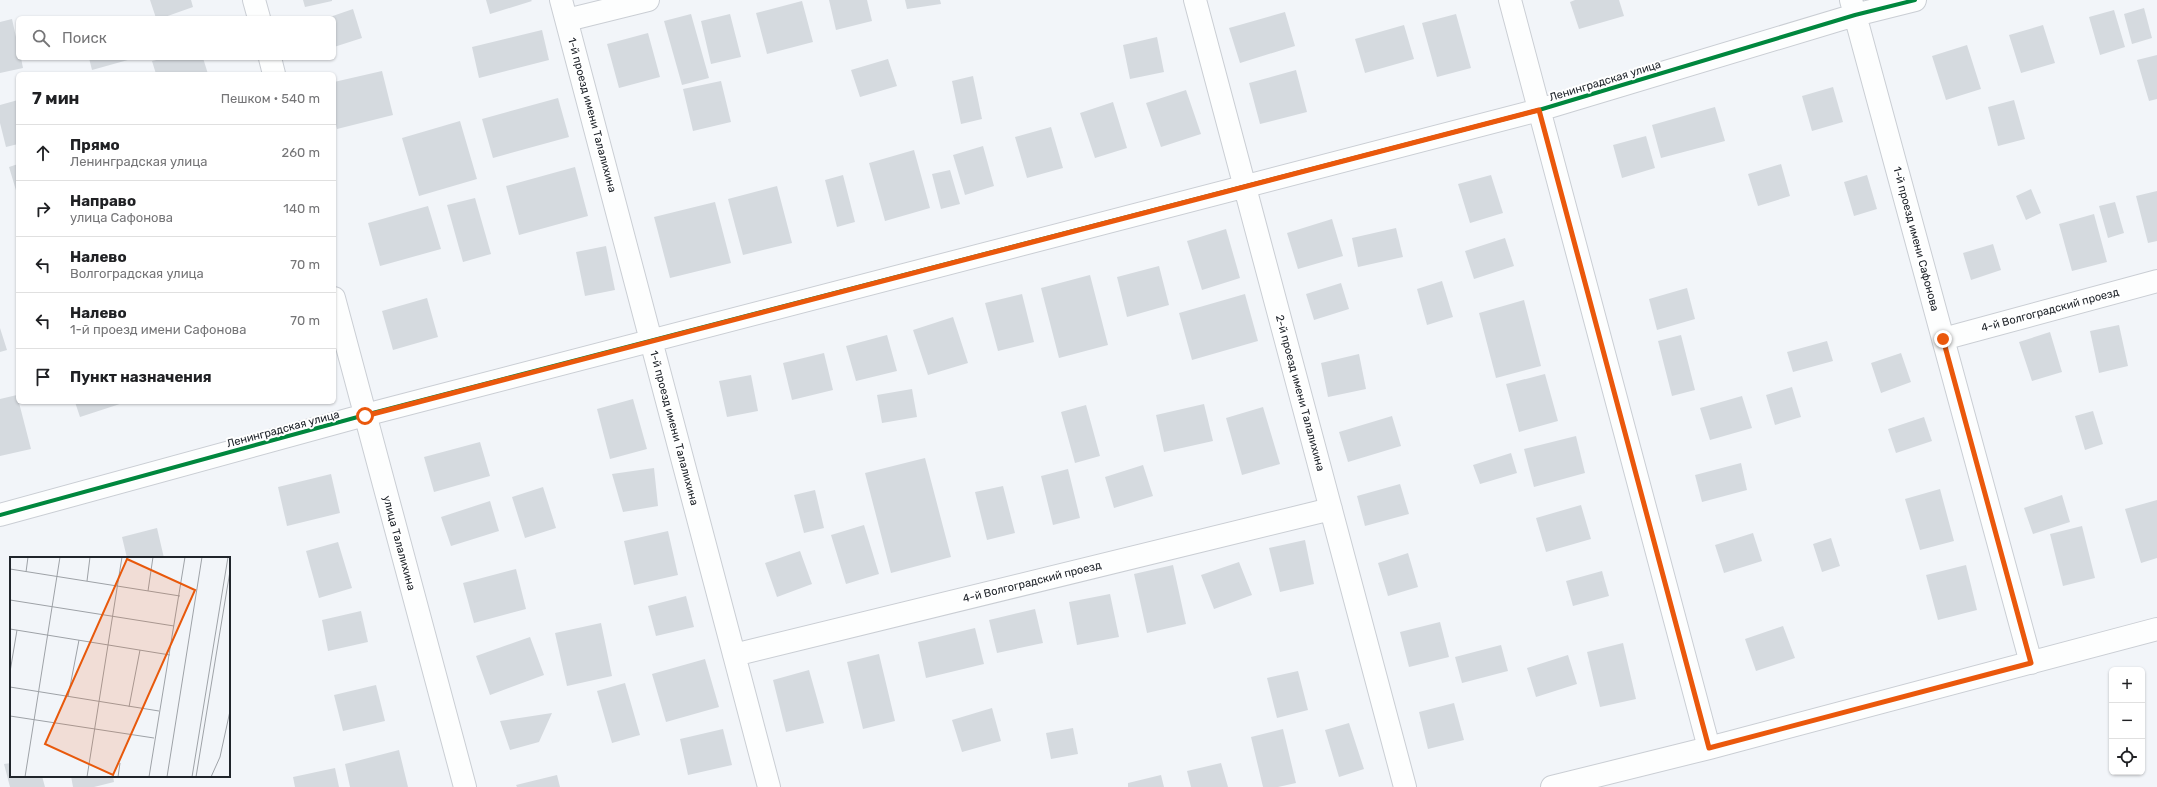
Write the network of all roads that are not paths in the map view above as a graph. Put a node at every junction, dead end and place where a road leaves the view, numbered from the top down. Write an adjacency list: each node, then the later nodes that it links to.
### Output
1 (254, 0): 8 (street)
2 (648, 0): 7 (street)
3 (1195, 0): 12 (street, 2-й проезд имени Талалихина)
4 (1510, 0): 11 (street)
5 (1915, 0): 6 (street, Ленинградская улица)
6 (1853, 8): 11 (street, Ленинградская улица); 15 (street, 1-й проезд имени Сафонова)
7 (564, 10): 16 (street, 1-й проезд имени Талалихина)
8 (258, 16)
9 (270, 60): 10 (street)
10 (274, 72)
11 (1539, 110): 12 (street, Ленинградская улица); 23 (street)
12 (1245, 187): 16 (street, Ленинградская улица); 18 (street, 2-й проезд имени Талалихина)
13 (2157, 281): 15 (street, 4-й Волгоградский проезд)
14 (336, 306): 17 (street, улица Талалихина)
15 (1943, 339): 22 (street, 1-й проезд имени Сафонова)
16 (651, 341): 17 (street, Ленинградская улица); 21 (street, 1-й проезд имени Талалихина)
17 (365, 416): 19 (street, Ленинградская улица); 24 (street, улица Талалихина)
18 (1331, 510): 21 (street, 4-й Волгоградский проезд); 26 (street, 2-й проезд имени Талалихина)
19 (0, 515)
20 (2157, 629): 22 (street)
21 (734, 655): 25 (street, 1-й проезд имени Талалихина)
22 (2031, 663): 23 (street)
23 (1709, 748): 27 (street)
24 (465, 787)
25 (769, 787)
26 (1405, 787)
27 (1552, 787)

